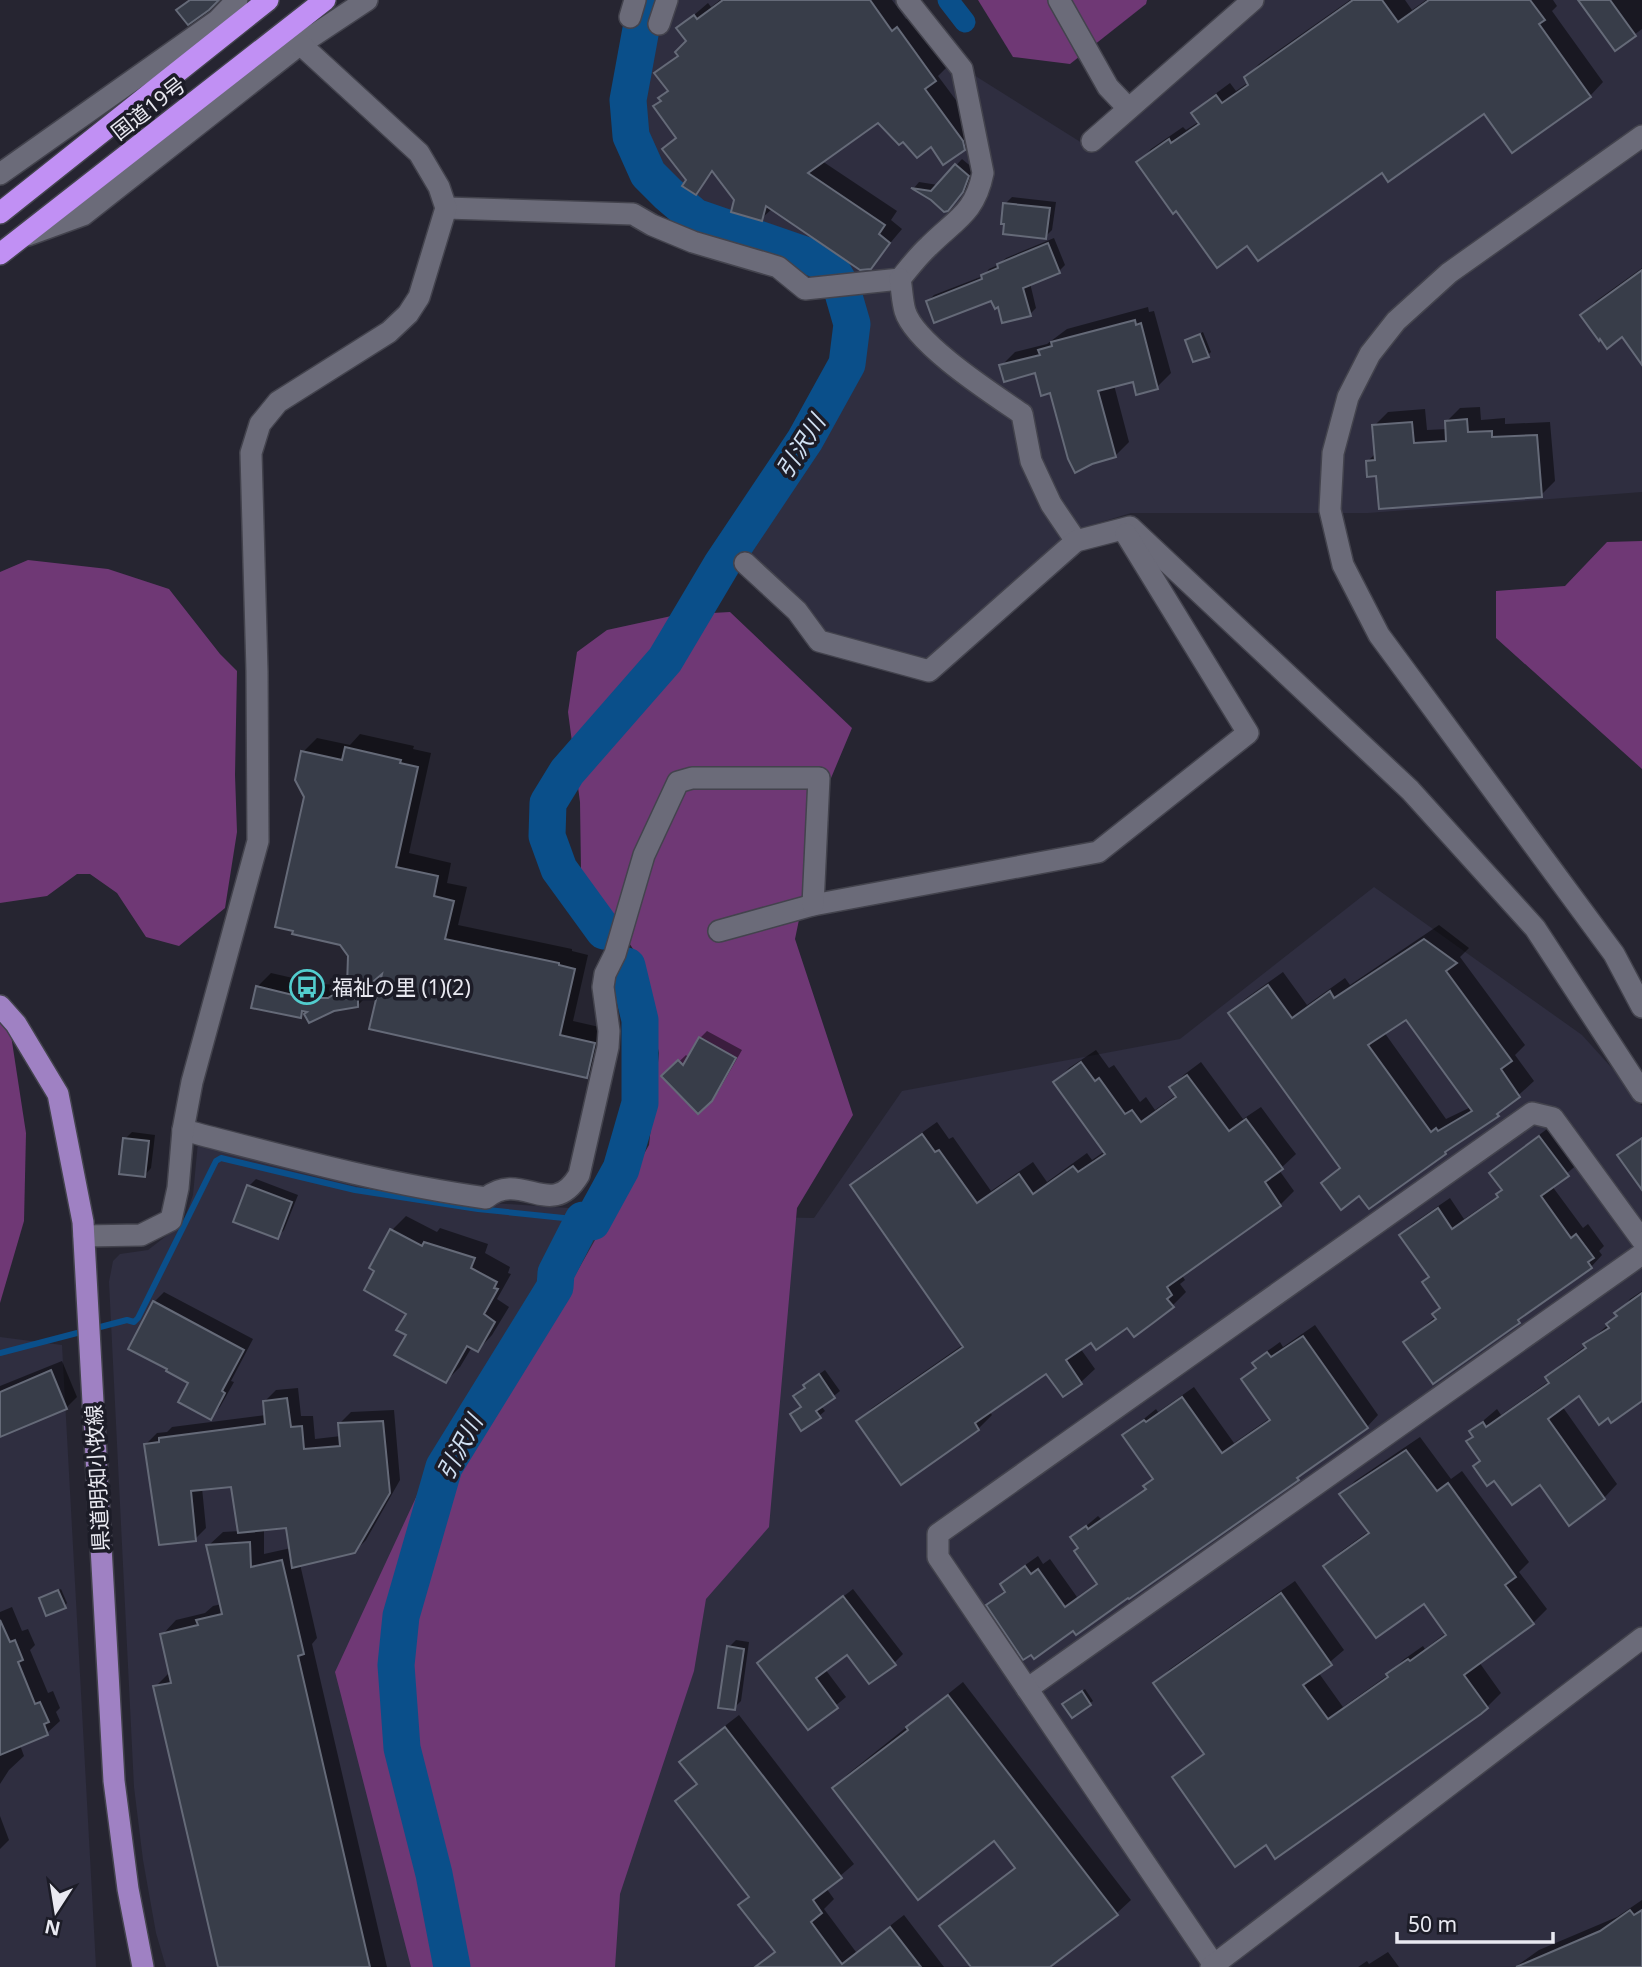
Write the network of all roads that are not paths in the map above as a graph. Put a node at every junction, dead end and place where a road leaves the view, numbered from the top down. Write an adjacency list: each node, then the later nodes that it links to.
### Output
1 (237, 0): 14 (street)
2 (325, 0): 10 (highway, 国道19号)
3 (366, 0): 10 (street)
4 (667, 0): 9 (street)
5 (907, 0): 20 (street)
6 (1059, 0): 11 (street)
7 (1253, 0): 11 (street)
8 (261, 2): 16 (highway, 国道19号)
9 (659, 24)
10 (293, 38): 15 (street); 17 (highway, 国道19号)
11 (1128, 108): 13 (street)
12 (1642, 136): 27 (street)
13 (1092, 141)
14 (0, 174)
15 (446, 208): 20 (street); 29 (street)
16 (0, 213)
17 (19, 239): 18 (highway, 国道19号); 19 (highway)
18 (0, 254)
19 (0, 259)
20 (900, 279): 22 (street)
21 (1123, 529): 22 (street); 24 (street); 28 (street)
22 (1076, 541): 23 (street)
23 (745, 563)
24 (813, 905): 25 (street); 29 (street)
25 (719, 931)
26 (0, 1006): 30 (main road, 県道明知小牧線)
27 (1642, 1007)
28 (1642, 1092)
29 (183, 1130): 30 (street)
30 (84, 1236): 36 (main road, 県道明知小牧線)
31 (1642, 1240): 34 (street)
32 (1642, 1254): 34 (street)
33 (1642, 1638): 35 (street)
34 (1027, 1689): 35 (street)
35 (1212, 1966)
36 (143, 1967)

